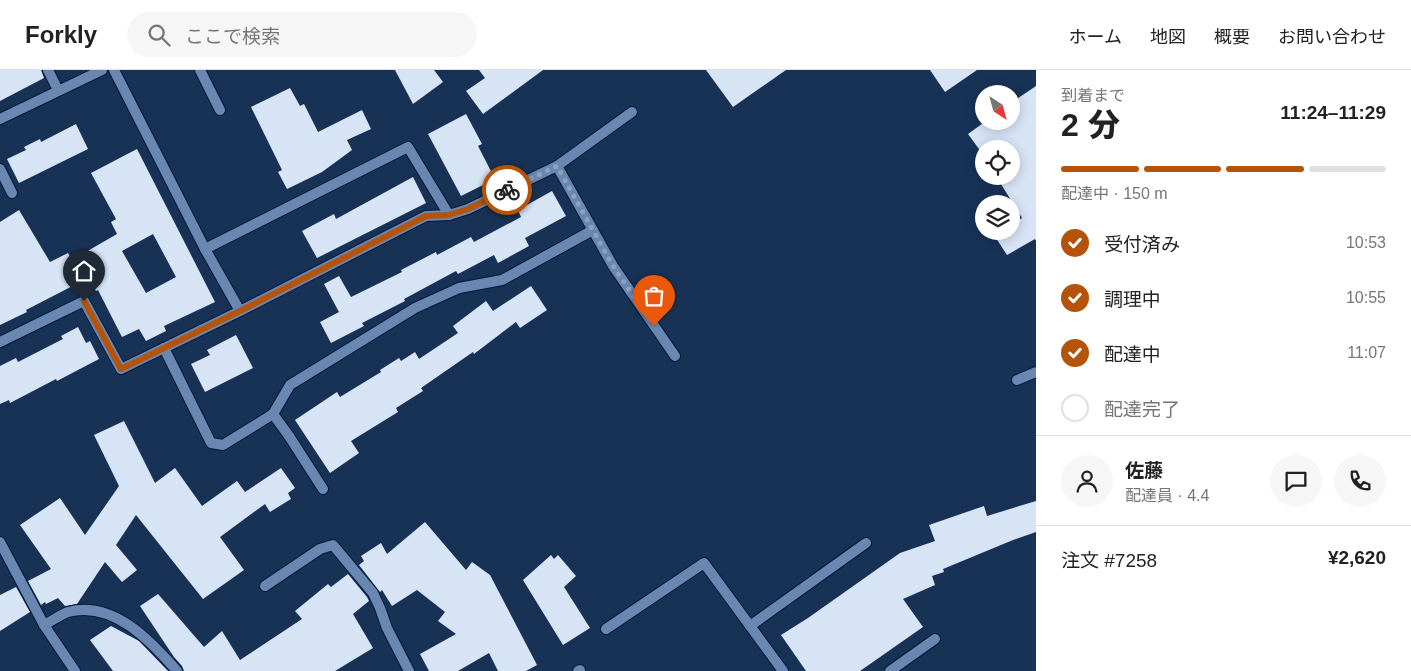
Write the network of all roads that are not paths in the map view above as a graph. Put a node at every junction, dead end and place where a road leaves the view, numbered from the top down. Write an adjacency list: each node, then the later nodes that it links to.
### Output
1 (48, 70): 5 (street)
2 (102, 70): 5 (street)
3 (114, 70): 14 (street)
4 (200, 70): 6 (street)
5 (58, 90): 8 (street)
6 (220, 110)
7 (632, 112): 9 (street)
8 (0, 120)
9 (557, 166): 12 (street); 13 (street)
10 (0, 169): 11 (street)
11 (12, 192)
12 (449, 215): 14 (street); 15 (street)
13 (593, 230): 18 (street); 21 (street)
14 (205, 249): 15 (street)
15 (240, 311): 17 (street)
16 (0, 342): 17 (street)
17 (164, 348): 21 (street)
18 (675, 356)
19 (1036, 372): 20 (street)
20 (1017, 380)
21 (273, 414): 22 (street)
22 (323, 489)
23 (0, 542): 26 (street)
24 (866, 543): 27 (street)
25 (265, 586): 32 (street)
26 (44, 624): 30 (street); 31 (street)
27 (750, 626): 28 (street); 33 (street)
28 (606, 629)
29 (935, 639): 34 (street)
30 (75, 671)
31 (177, 671)
32 (409, 671)
33 (783, 671)
34 (890, 671)

